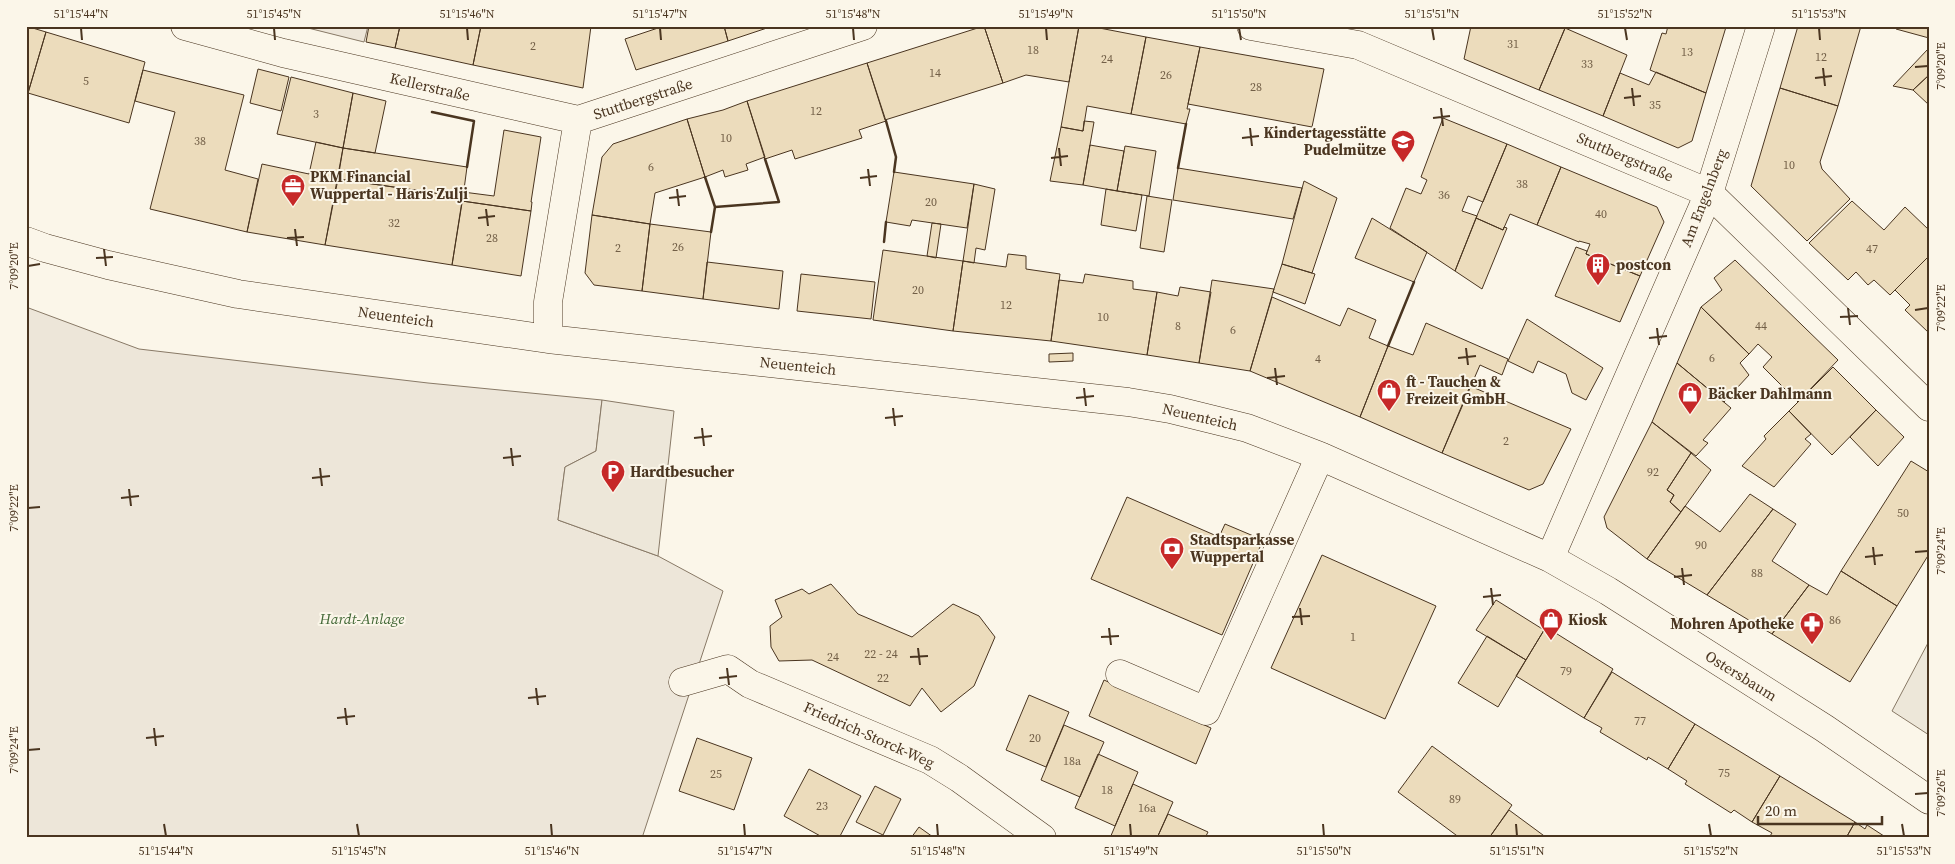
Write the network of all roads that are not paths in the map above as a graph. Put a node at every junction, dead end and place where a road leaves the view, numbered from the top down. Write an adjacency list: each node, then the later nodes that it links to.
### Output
1 (185, 26): 7 (street, Kellerstraße)
2 (264, 26): 7 (street)
3 (863, 26): 8 (street, Stuttbergstraße)
4 (1251, 26): 6 (street, Stuttbergstraße)
5 (1761, 26): 9 (street, Am Engelnberg)
6 (1360, 36): 9 (street, Stuttbergstraße)
7 (283, 53): 8 (street, Kellerstraße)
8 (578, 120): 11 (street, Stuttbergstraße)
9 (1709, 193): 12 (street, Stuttbergstraße); 14 (street, Am Engelnberg)
10 (26, 241): 11 (street, Neuenteich)
11 (548, 339): 13 (street, Neuenteich)
12 (1929, 407)
13 (1320, 456): 14 (street, Neuenteich); 15 (street)
14 (1550, 558): 17 (street, Ostersbaum)
15 (1120, 674)
16 (683, 682): 18 (street, Friedrich-Storck-Weg)
17 (1929, 800)
18 (1042, 838)

